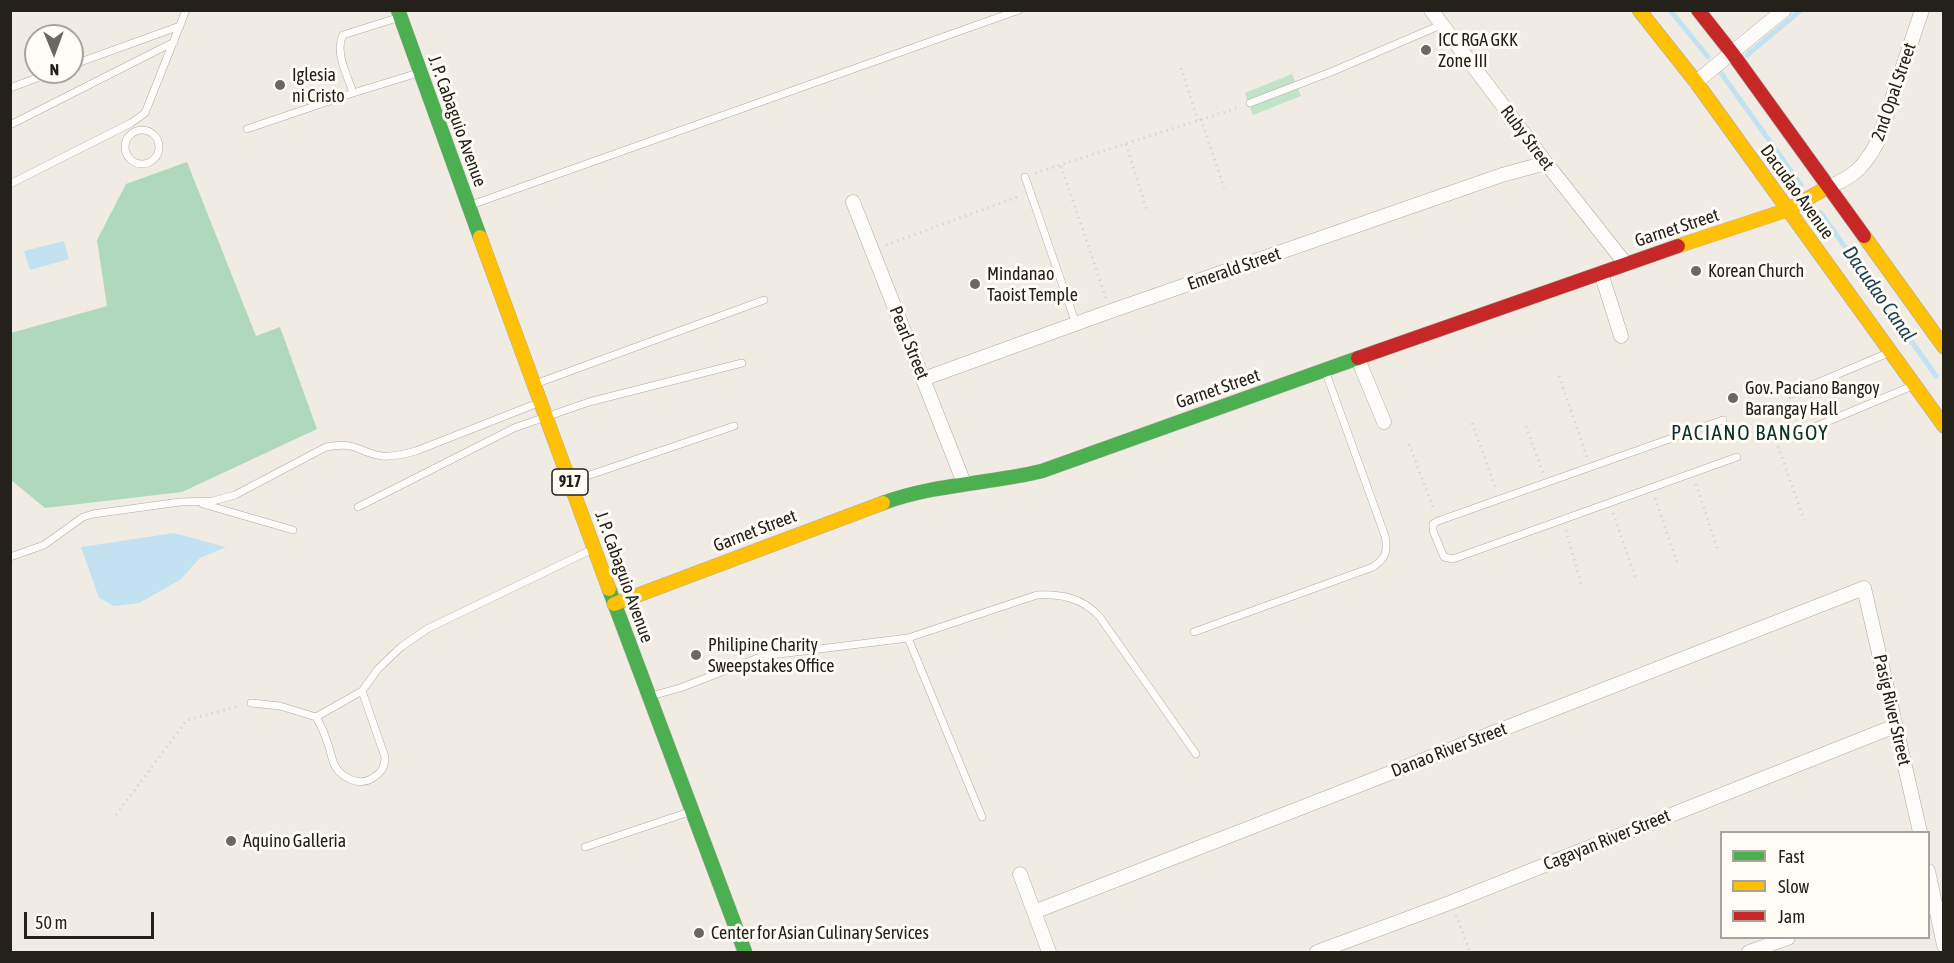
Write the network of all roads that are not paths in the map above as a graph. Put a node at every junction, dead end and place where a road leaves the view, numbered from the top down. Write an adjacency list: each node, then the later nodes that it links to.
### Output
1 (186, 10): 10 (lane)
2 (1018, 10): 27 (lane)
3 (1431, 10): 9 (street, Ruby Street)
4 (1639, 10): 15 (main road, Dacudao Avenue)
5 (1698, 10): 12 (main road, Dacudao Avenue)
6 (1784, 10): 12 (street)
7 (1922, 10): 25 (street, 2nd Opal Street)
8 (399, 14): 14 (main road, J. P. Cabaguio Avenue / 917); 16 (lane)
9 (1443, 24): 17 (lane); 22 (street, Ruby Street)
10 (180, 26): 11 (lane); 13 (lane)
11 (174, 42): 18 (lane); 19 (lane)
12 (1732, 53): 15 (street); 25 (main road, Dacudao Avenue)
13 (84, 61)
14 (420, 73): 16 (lane); 27 (main road, J. P. Cabaguio Avenue / 917)
15 (1696, 82): 28 (main road, Dacudao Avenue)
16 (353, 93): 20 (lane)
17 (1250, 103)
18 (131, 123): 21 (lane); 24 (lane)
19 (10, 125)
20 (247, 129)
21 (135, 131): 21 (lane)
22 (1546, 163): 29 (street, Ruby Street); 32 (street, Emerald Street)
23 (1025, 177): 32 (lane)
24 (10, 184)
25 (1828, 187): 28 (main road, Garnet Street); 34 (main road, Dacudao Avenue)
26 (853, 202): 39 (street, Pearl Street)
27 (469, 206): 40 (main road, J. P. Cabaguio Avenue / 917)
28 (1787, 210): 29 (main road, Garnet Street); 35 (main road, Dacudao Avenue)
29 (1625, 263): 30 (main road, Garnet Street)
30 (1601, 273): 33 (street); 36 (main road, Garnet Street)
31 (764, 300): 40 (lane)
32 (1076, 324): 39 (street, Emerald Street)
33 (1621, 336)
34 (1944, 347)
35 (1891, 352): 41 (main road, Dacudao Avenue); 42 (lane)
36 (1358, 359): 38 (main road, Garnet Street); 48 (street)
37 (742, 363): 46 (lane)
38 (1325, 371): 54 (main road, Garnet Street); 62 (lane)
39 (923, 379): 54 (street, Pearl Street)
40 (533, 384): 44 (main road, J. P. Cabaguio Avenue / 917)
41 (1914, 385): 45 (main road, Dacudao Avenue); 51 (lane)
42 (1791, 394)
43 (1944, 397): 45 (main road)
44 (540, 402): 46 (main road, J. P. Cabaguio Avenue / 917); 55 (lane)
45 (1930, 407): 50 (main road, Dacudao Avenue)
46 (545, 417): 53 (main road, J. P. Cabaguio Avenue / 917); 56 (lane)
47 (1723, 420): 52 (lane)
48 (1384, 422)
49 (734, 426): 53 (lane)
50 (1944, 426)
51 (1805, 431)
52 (1737, 457)
53 (570, 482): 58 (main road, J. P. Cabaguio Avenue / 917)
54 (964, 483): 61 (main road, Garnet Street)
55 (198, 502): 57 (lane); 59 (lane)
56 (358, 507)
57 (293, 530)
58 (594, 550): 61 (main road, J. P. Cabaguio Avenue / 917); 64 (lane)
59 (12, 554)
60 (1864, 588): 68 (street, Pasig River Street); 76 (street, Danao River Street)
61 (614, 604): 65 (main road, J. P. Cabaguio Avenue / 917)
62 (1194, 632)
63 (908, 638): 65 (lane); 69 (lane); 71 (lane)
64 (362, 692): 67 (lane); 67 (lane)
65 (649, 696): 70 (main road, J. P. Cabaguio Avenue / 917)
66 (251, 703): 67 (lane)
67 (316, 717)
68 (1895, 726): 72 (street, Pasig River Street); 81 (street, Cagayan River Street)
69 (1196, 754)
70 (692, 811): 73 (lane); 79 (main road, J. P. Cabaguio Avenue / 917)
71 (982, 817)
72 (1920, 831)
73 (585, 847)
74 (1020, 874): 76 (street)
75 (1930, 883): 78 (street)
76 (1034, 912): 80 (street)
77 (1785, 939): 82 (street)
78 (1944, 945)
79 (745, 952)
80 (1048, 952)
81 (1317, 952)
82 (1749, 952)

